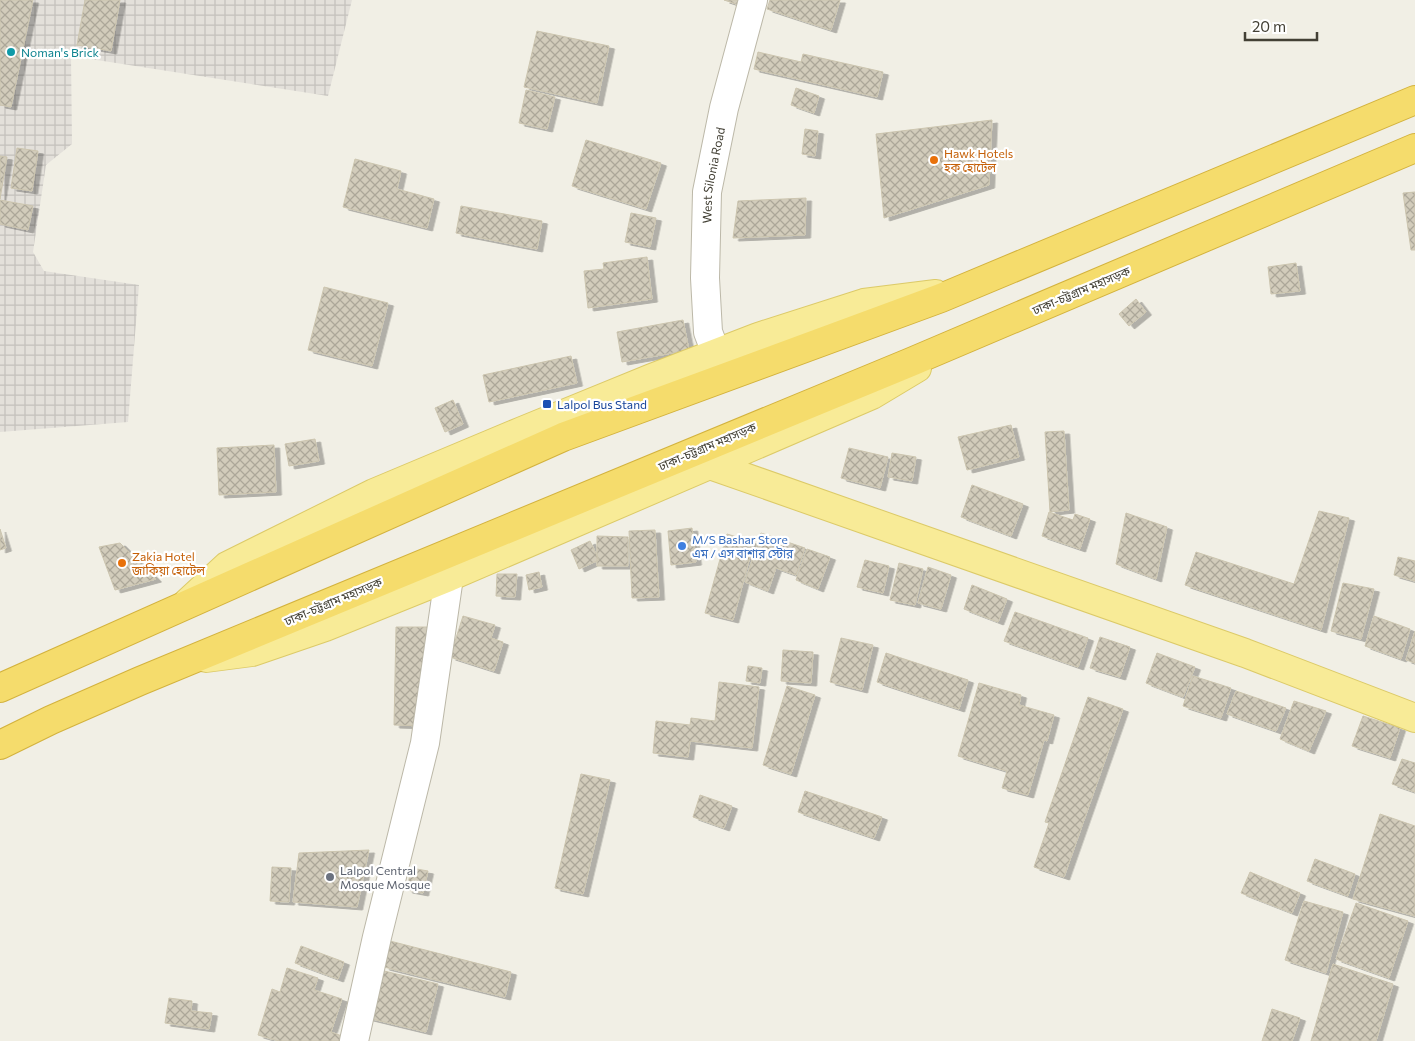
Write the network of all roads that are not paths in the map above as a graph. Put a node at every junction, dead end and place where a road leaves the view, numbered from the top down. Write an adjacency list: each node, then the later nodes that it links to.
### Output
1 (753, 0): 6 (street, West Silonia Road)
2 (1415, 100): 4 (highway)
3 (1415, 148): 5 (highway, ঢাকা-চট্টগ্রাম মহাসড়ক)
4 (956, 291): 6 (main road); 11 (highway)
5 (965, 339): 7 (main road); 12 (highway, ঢাকা-চট্টগ্রাম মহাসড়ক)
6 (716, 353): 11 (main road)
7 (780, 436): 8 (main road); 9 (main road)
8 (710, 465): 9 (main road); 10 (main road)
9 (795, 495): 14 (main road)
10 (449, 577): 12 (main road); 16 (street)
11 (184, 606): 13 (highway)
12 (193, 659): 15 (highway, ঢাকা-চট্টগ্রাম মহাসড়ক)
13 (0, 688)
14 (1415, 718)
15 (0, 745)
16 (354, 1041)

